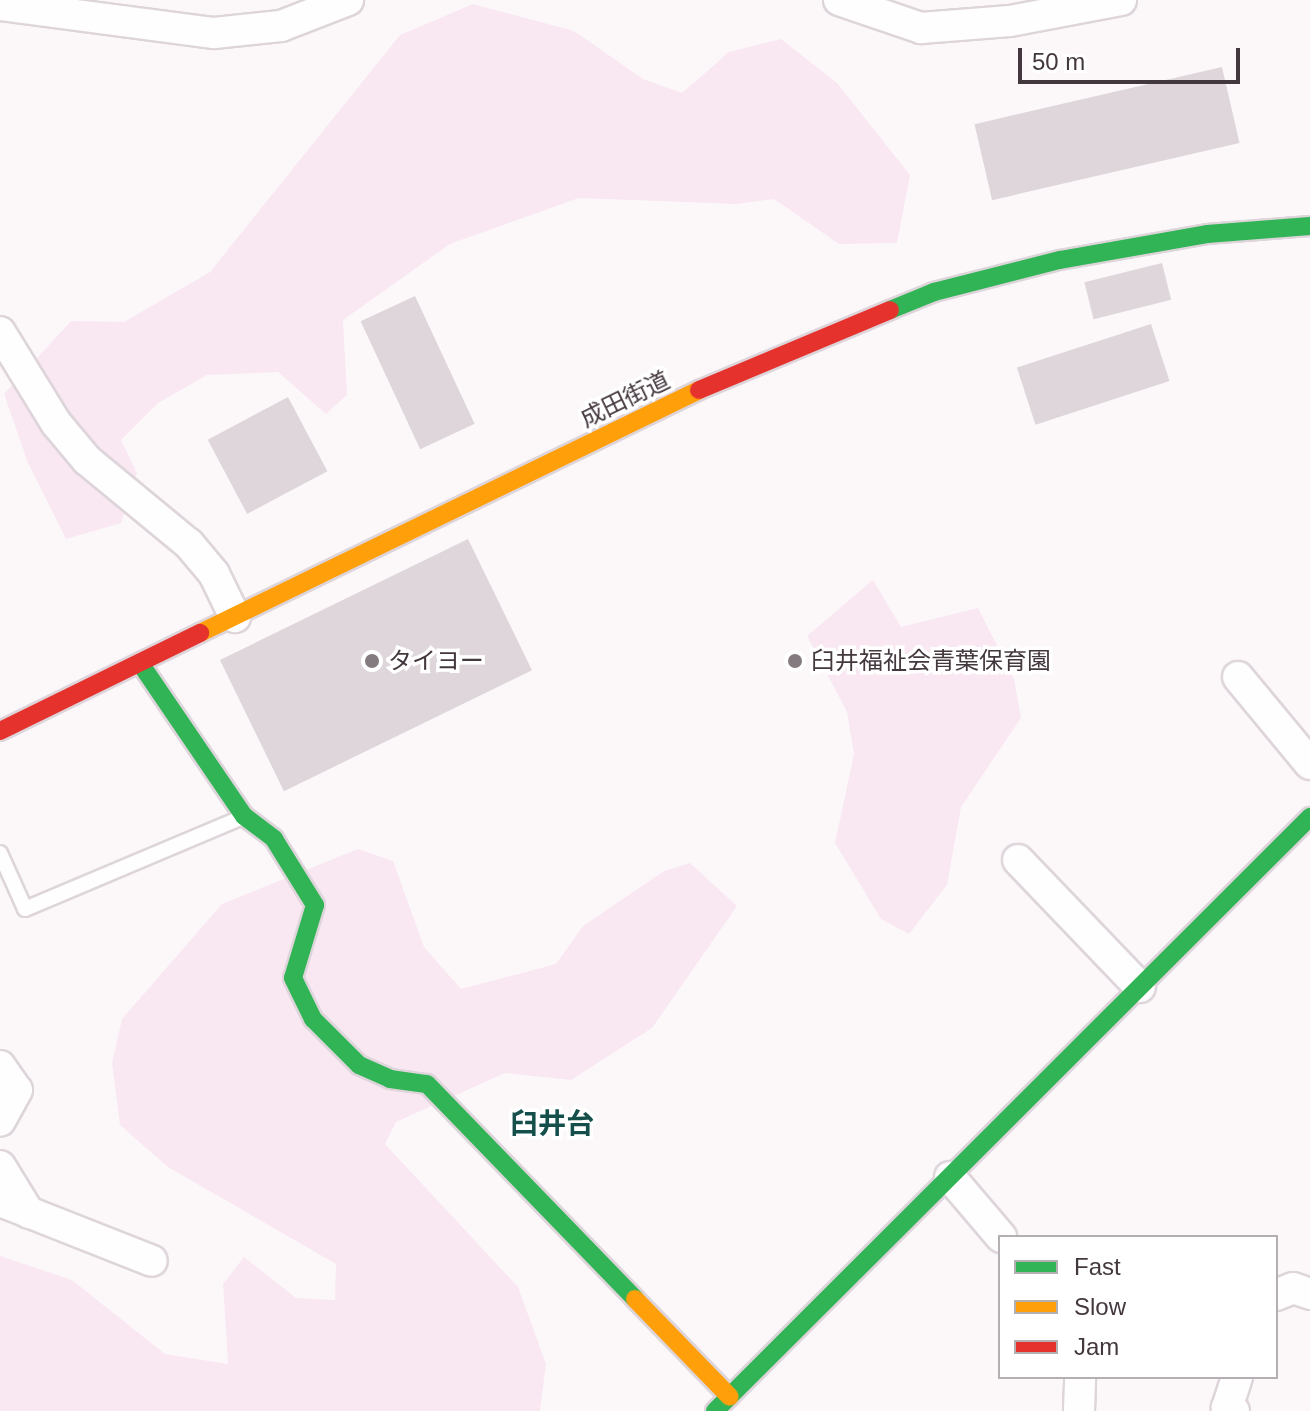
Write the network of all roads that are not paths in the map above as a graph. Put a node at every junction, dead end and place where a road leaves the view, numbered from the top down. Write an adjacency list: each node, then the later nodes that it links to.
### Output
1 (348, 0): 5 (street)
2 (839, 0): 6 (street)
3 (1121, 0): 6 (street)
4 (0, 5): 5 (street)
5 (298, 10)
6 (1008, 10)
7 (1310, 226): 9 (main road, 成田街道)
8 (0, 332): 9 (street)
9 (235, 617): 10 (main road, 成田街道)
10 (140, 663): 12 (main road, 成田街道); 14 (main road)
11 (1238, 677): 13 (street)
12 (0, 731)
13 (1310, 764)
14 (244, 816): 16 (lane); 31 (main road)
15 (1310, 817): 18 (main road)
16 (0, 853)
17 (1018, 860): 18 (street)
18 (1140, 987): 22 (main road)
19 (0, 1066): 20 (street)
20 (0, 1121)
21 (0, 1166): 24 (street)
22 (950, 1177): 25 (street); 31 (main road)
23 (0, 1201): 24 (street)
24 (29, 1213): 26 (street)
25 (999, 1235)
26 (152, 1261)
27 (1278, 1294): 28 (street)
28 (1310, 1294)
29 (1080, 1379): 33 (street)
30 (1236, 1379): 34 (street)
31 (730, 1397): 32 (main road)
32 (715, 1411)
33 (1079, 1411)
34 (1234, 1411)

